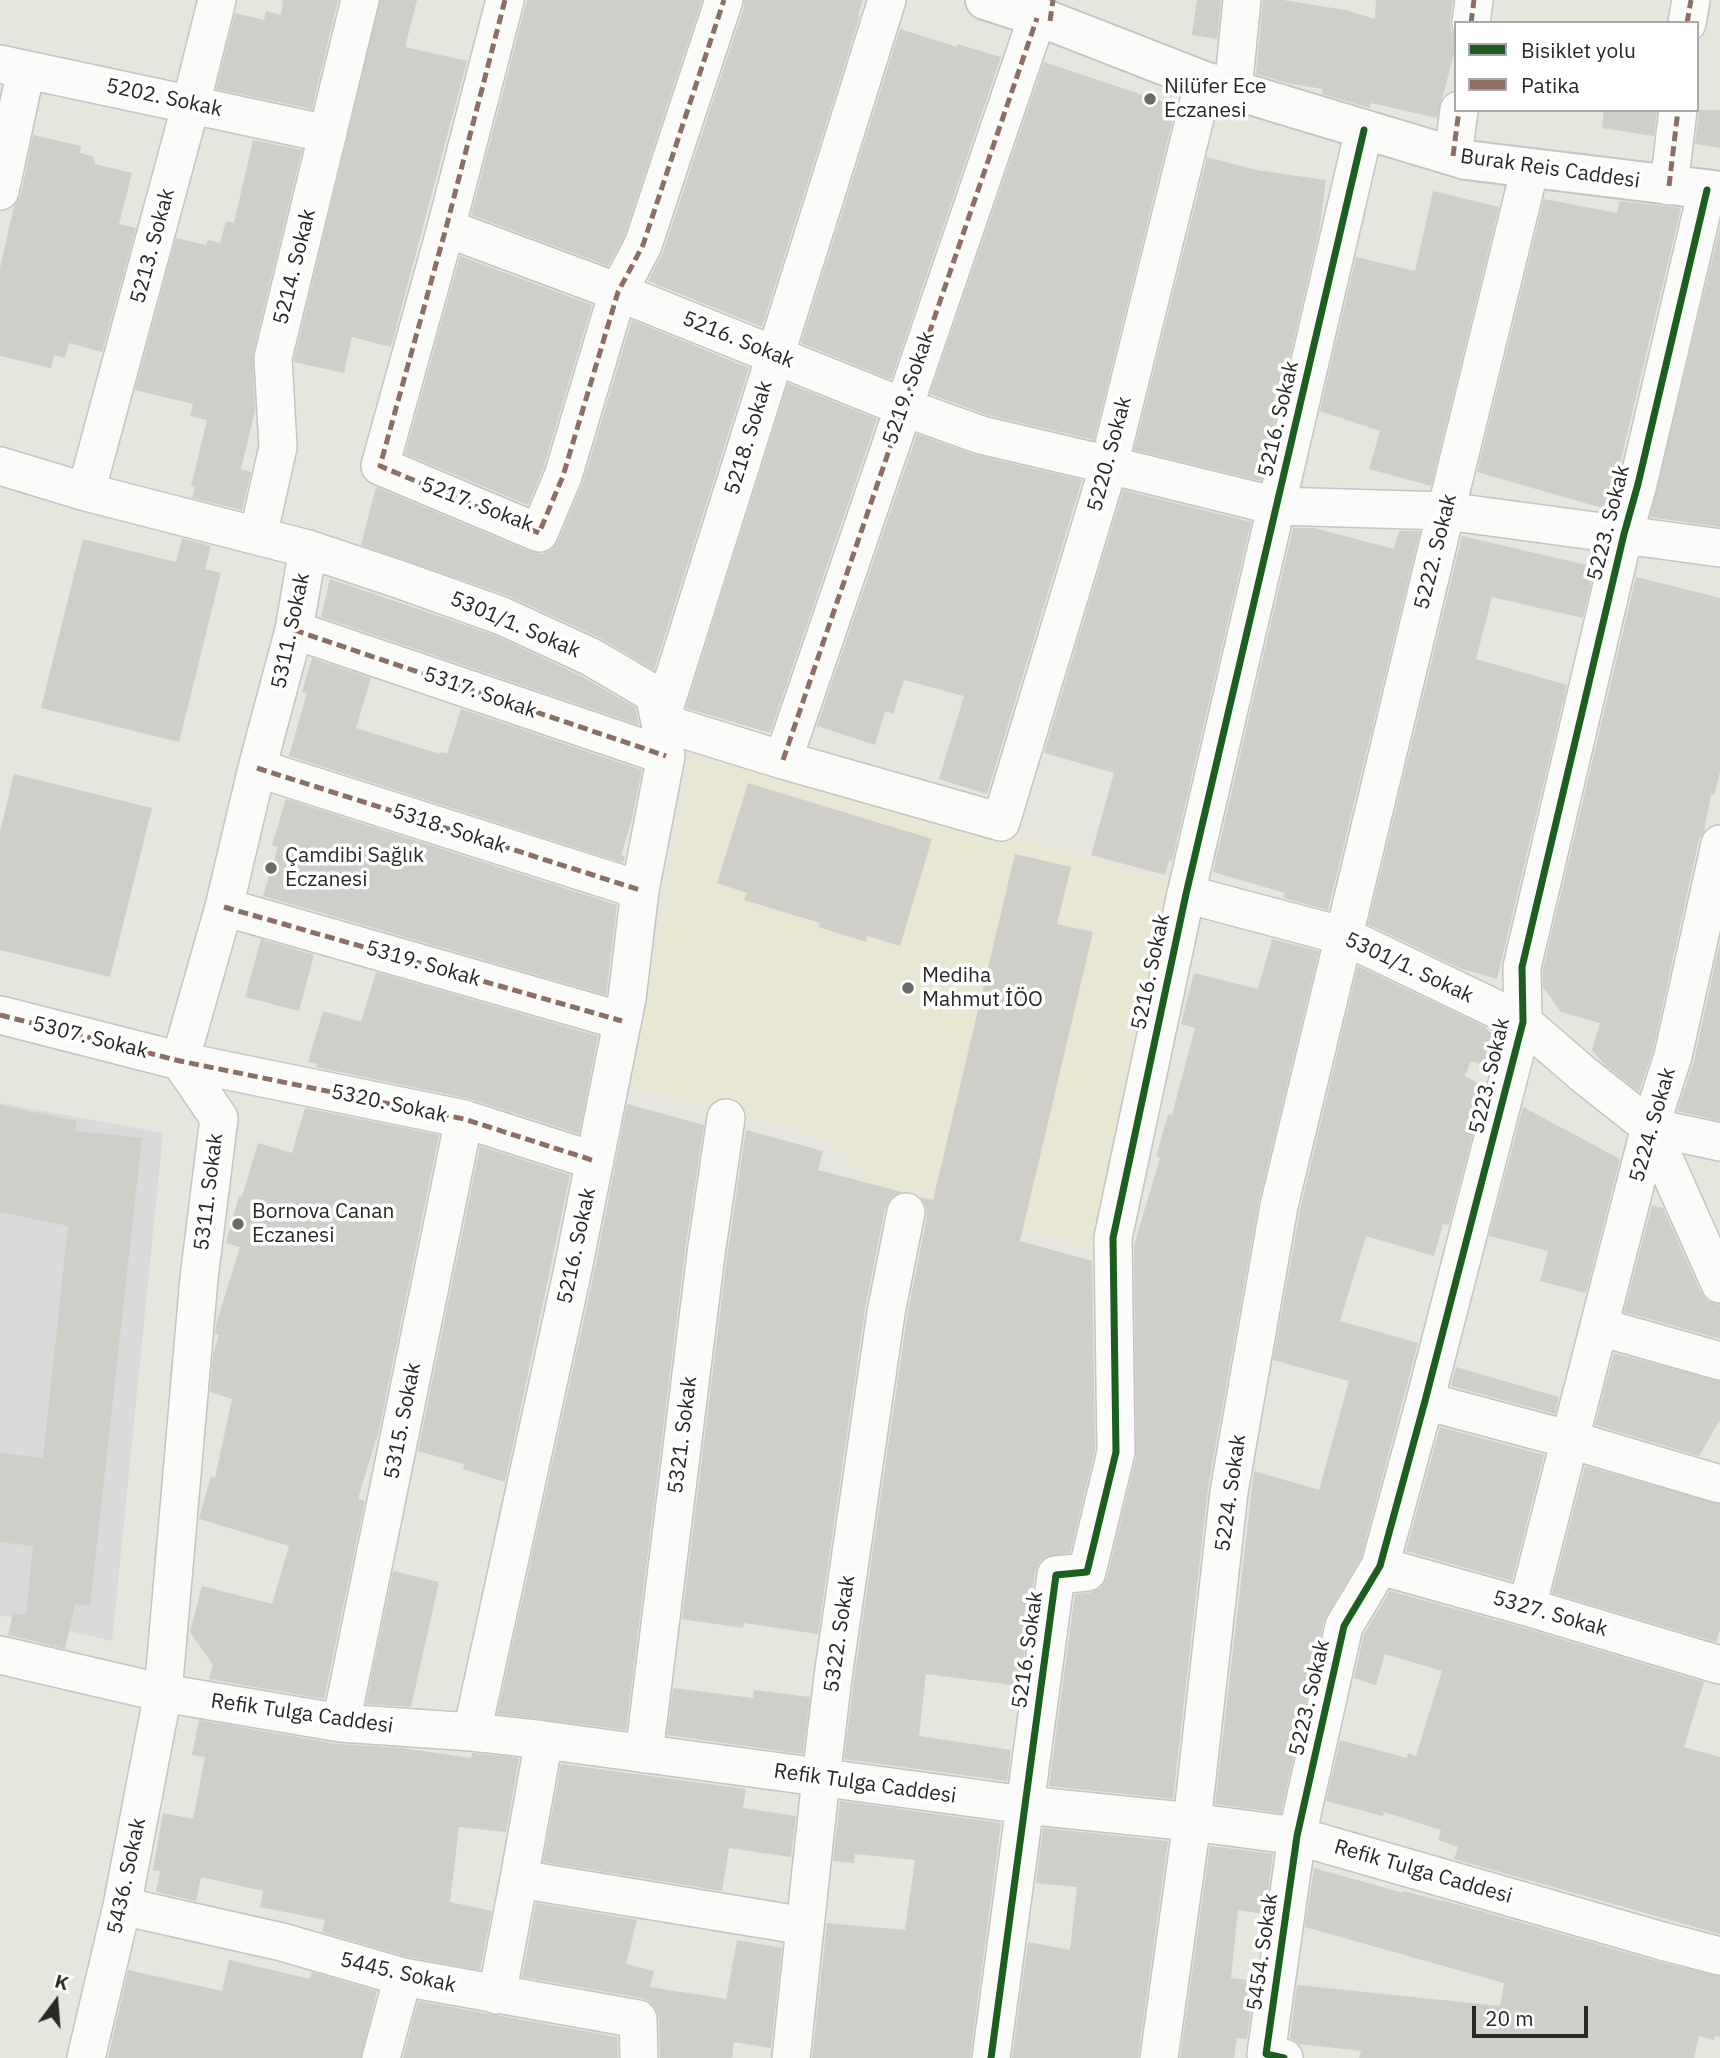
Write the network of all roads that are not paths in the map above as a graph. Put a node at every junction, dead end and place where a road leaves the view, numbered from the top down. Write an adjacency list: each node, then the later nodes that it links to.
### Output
1 (217, 0): 15 (street, 5213. Sokak)
2 (360, 0): 19 (street, 5214. Sokak)
3 (505, 0): 25 (street, 5217. Sokak)
4 (724, 0): 26 (street, 5217. Sokak)
5 (887, 0): 27 (street, 5218. Sokak)
6 (985, 0): 10 (main road, Burak Reis Caddesi)
7 (1242, 0): 14 (street, 5220. Sokak)
8 (1474, 0): 11 (street)
9 (1691, 0): 12 (street)
10 (1047, 13): 14 (main road, Burak Reis Caddesi); 28 (street, 5219. Sokak)
11 (1471, 21)
12 (1687, 21)
13 (13, 67): 15 (street, 5202. Sokak); 24 (street)
14 (1218, 85): 18 (main road, Burak Reis Caddesi); 29 (street, 5220. Sokak)
15 (191, 104): 19 (street, 5202. Sokak); 31 (street, 5213. Sokak)
16 (1459, 112): 20 (street)
17 (1678, 112): 22 (street)
18 (1364, 130): 20 (main road, Burak Reis Caddesi); 32 (street, 5216. Sokak)
19 (328, 134): 35 (street, 5214. Sokak)
20 (1452, 156): 21 (main road, Burak Reis Caddesi)
21 (1530, 168): 22 (main road, Burak Reis Caddesi); 33 (street, 5222. Sokak)
22 (1669, 186): 23 (main road, Burak Reis Caddesi)
23 (1714, 190): 34 (street, 5223. Sokak)
24 (0, 191)
25 (446, 228): 26 (street, 5216. Sokak); 26 (street, 5217. Sokak)
26 (618, 292): 27 (street, 5216. Sokak)
27 (775, 354): 28 (street, 5216. Sokak); 39 (street, 5218. Sokak)
28 (903, 407): 29 (street, 5216. Sokak); 40 (street, 5219. Sokak)
29 (1110, 465): 32 (street, 5216. Sokak); 40 (street, 5220. Sokak)
30 (0, 466): 31 (street, 5301/1. Sokak)
31 (86, 492): 35 (street, 5301/1. Sokak)
32 (1276, 506): 33 (street, 5216. Sokak); 44 (street, 5216. Sokak)
33 (1446, 511): 34 (street, 5216. Sokak); 46 (street, 5222. Sokak)
34 (1624, 534): 36 (street, 5216. Sokak); 49 (street, 5223. Sokak)
35 (258, 536): 37 (street, 5301/1. Sokak)
36 (1720, 548)
37 (308, 549): 38 (street, 5311. Sokak); 39 (street, 5301/1. Sokak)
38 (294, 629): 39 (street, 5317. Sokak); 41 (street, 5311. Sokak)
39 (663, 739): 40 (street); 43 (street, 5216. Sokak)
40 (783, 760)
41 (257, 768): 43 (street, 5318. Sokak); 45 (street, 5311. Sokak)
42 (1720, 844): 53 (street, 5224. Sokak)
43 (640, 890): 48 (street, 5216. Sokak)
44 (1186, 894): 46 (street, 5301/1. Sokak); 73 (street, 5216. Sokak)
45 (224, 907): 48 (street, 5319. Sokak); 50 (street, 5311. Sokak)
46 (1344, 936): 49 (street, 5301/1. Sokak); 74 (street, 5224. Sokak)
47 (0, 1015): 50 (street, 5307. Sokak)
48 (622, 1021): 55 (street, 5216. Sokak)
49 (1523, 1022): 53 (street, 5301/1. Sokak); 60 (street, 5223. Sokak)
50 (180, 1061): 52 (street, 5320. Sokak); 67 (street, 5311. Sokak)
51 (726, 1118): 71 (street, 5321. Sokak)
52 (464, 1119): 55 (street, 5320. Sokak); 68 (street, 5315. Sokak)
53 (1650, 1127): 54 (street, 5301/1. Sokak); 57 (street); 58 (street, 5224. Sokak)
54 (1720, 1142)
55 (595, 1161): 69 (street, 5216. Sokak)
56 (906, 1212): 72 (street, 5322. Sokak)
57 (1720, 1284)
58 (1600, 1327): 59 (street); 61 (street, 5224. Sokak)
59 (1720, 1361)
60 (1425, 1402): 61 (street); 63 (street, 5223. Sokak)
61 (1571, 1440): 62 (street); 64 (street, 5224. Sokak)
62 (1720, 1484)
63 (1380, 1566): 64 (street, 5327. Sokak); 75 (street, 5223. Sokak)
64 (1527, 1607): 66 (street, 5327. Sokak)
65 (0, 1655): 67 (street, Refik Tulga Caddesi)
66 (1720, 1665)
67 (163, 1693): 68 (street, Refik Tulga Caddesi); 77 (street, 5436. Sokak)
68 (341, 1723): 69 (street, Refik Tulga Caddesi)
69 (472, 1732): 70 (street, Refik Tulga Caddesi)
70 (544, 1740): 71 (street, Refik Tulga Caddesi); 76 (street)
71 (644, 1754): 72 (street, Refik Tulga Caddesi)
72 (821, 1778): 73 (street, Refik Tulga Caddesi); 78 (street, 5322. Sokak)
73 (1025, 1805): 74 (street, Refik Tulga Caddesi); 87 (street)
74 (1192, 1822): 75 (street, Refik Tulga Caddesi); 88 (street, 5224. Sokak)
75 (1297, 1836): 79 (street, Refik Tulga Caddesi); 82 (street, 5454. Sokak)
76 (519, 1879): 78 (street); 81 (street)
77 (122, 1906): 80 (street, 5445. Sokak); 83 (street, 5436. Sokak)
78 (805, 1926): 86 (street, 5322. Sokak)
79 (1720, 1956)
80 (403, 1977): 81 (street, 5445. Sokak); 84 (street)
81 (497, 1995): 85 (street, 5445. Sokak)
82 (1272, 2057)
83 (86, 2058)
84 (381, 2058)
85 (639, 2058)
86 (791, 2058)
87 (991, 2058)
88 (1158, 2058)

